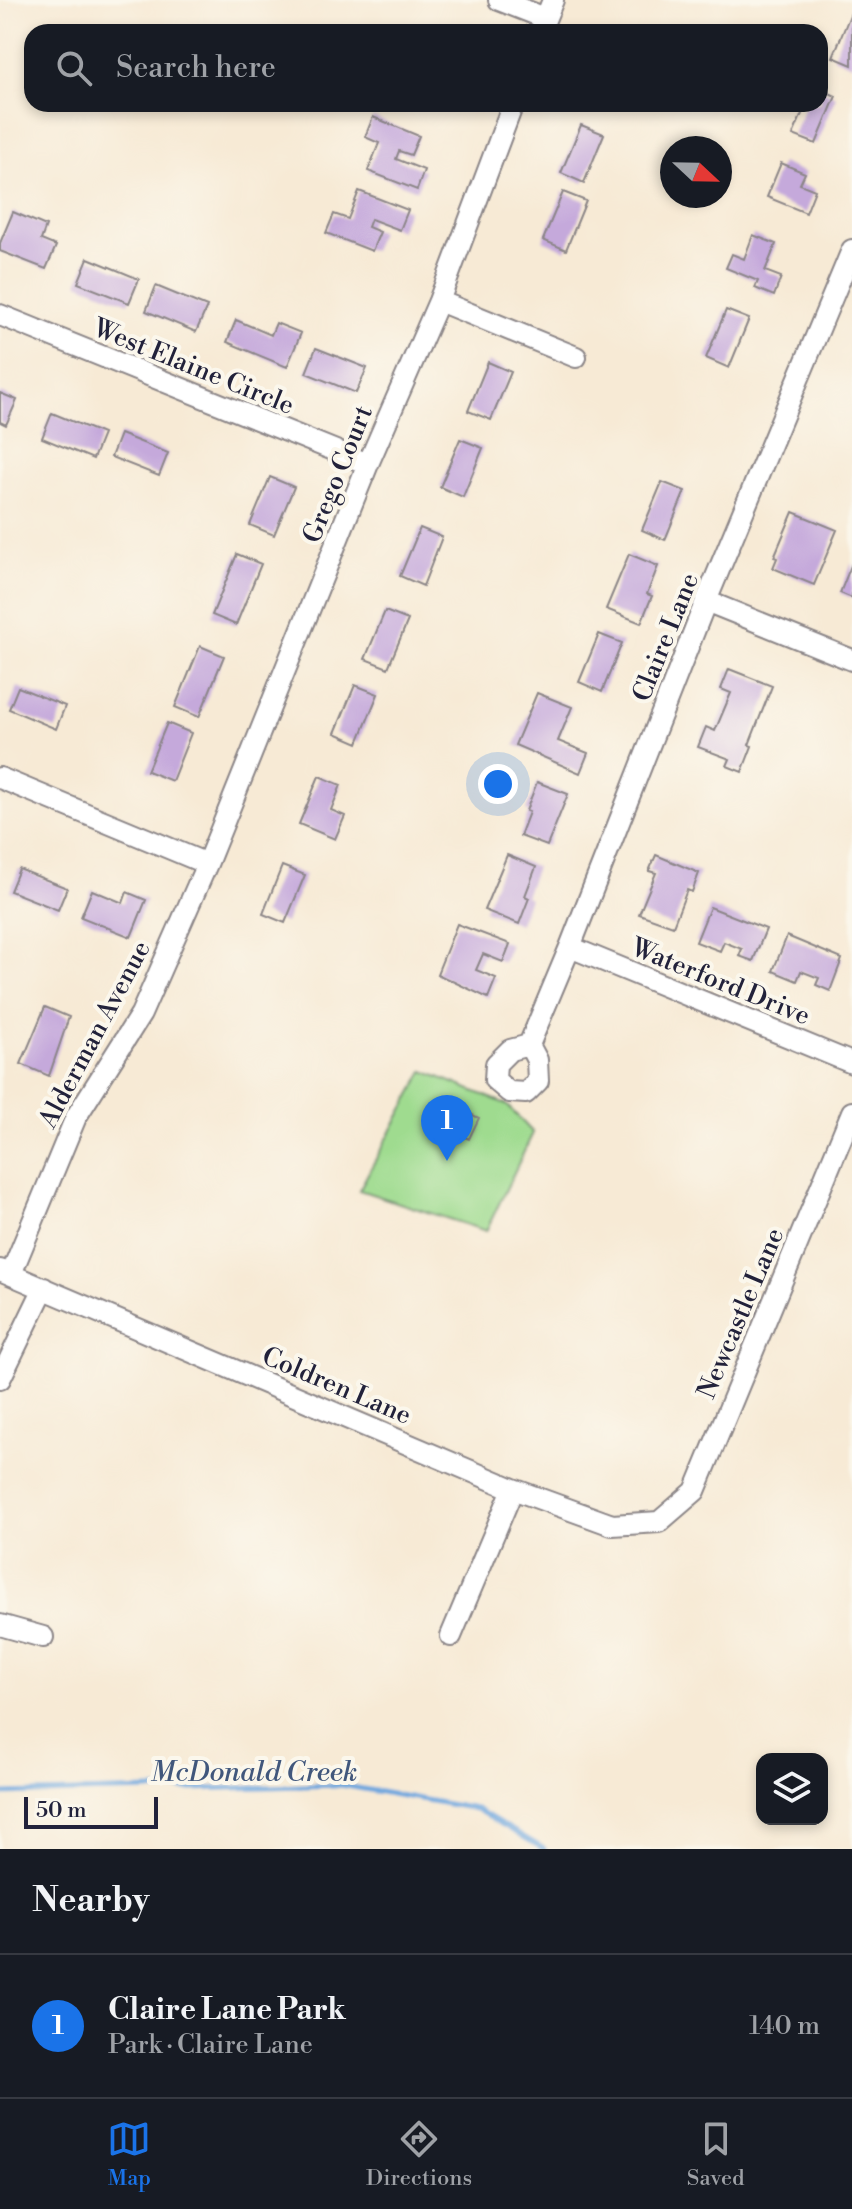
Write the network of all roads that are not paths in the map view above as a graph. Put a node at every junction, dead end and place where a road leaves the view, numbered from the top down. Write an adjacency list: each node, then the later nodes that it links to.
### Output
1 (499, 0): 2 (street)
2 (546, 17)
3 (510, 112): 5 (street, Grego Court)
4 (851, 255): 9 (street, Claire Lane)
5 (439, 301): 7 (street); 8 (street, Grego Court)
6 (0, 315): 8 (street, West Elaine Circle)
7 (576, 357)
8 (368, 464): 12 (street, Grego Court)
9 (706, 601): 10 (street); 13 (street, Claire Lane)
10 (852, 660)
11 (0, 778): 12 (street)
12 (207, 864): 17 (street, Alderman Avenue)
13 (570, 947): 14 (street, Claire Lane); 15 (street, Waterford Drive)
14 (529, 1045)
15 (852, 1063)
16 (852, 1112): 21 (street, Newcastle Lane)
17 (6, 1272): 18 (street, Coldren Lane)
18 (44, 1288): 19 (street); 20 (street, Coldren Lane)
19 (0, 1379)
20 (513, 1489): 21 (street, Coldren Lane); 23 (street)
21 (659, 1522)
22 (0, 1625): 24 (street)
23 (451, 1636)
24 (43, 1637)

